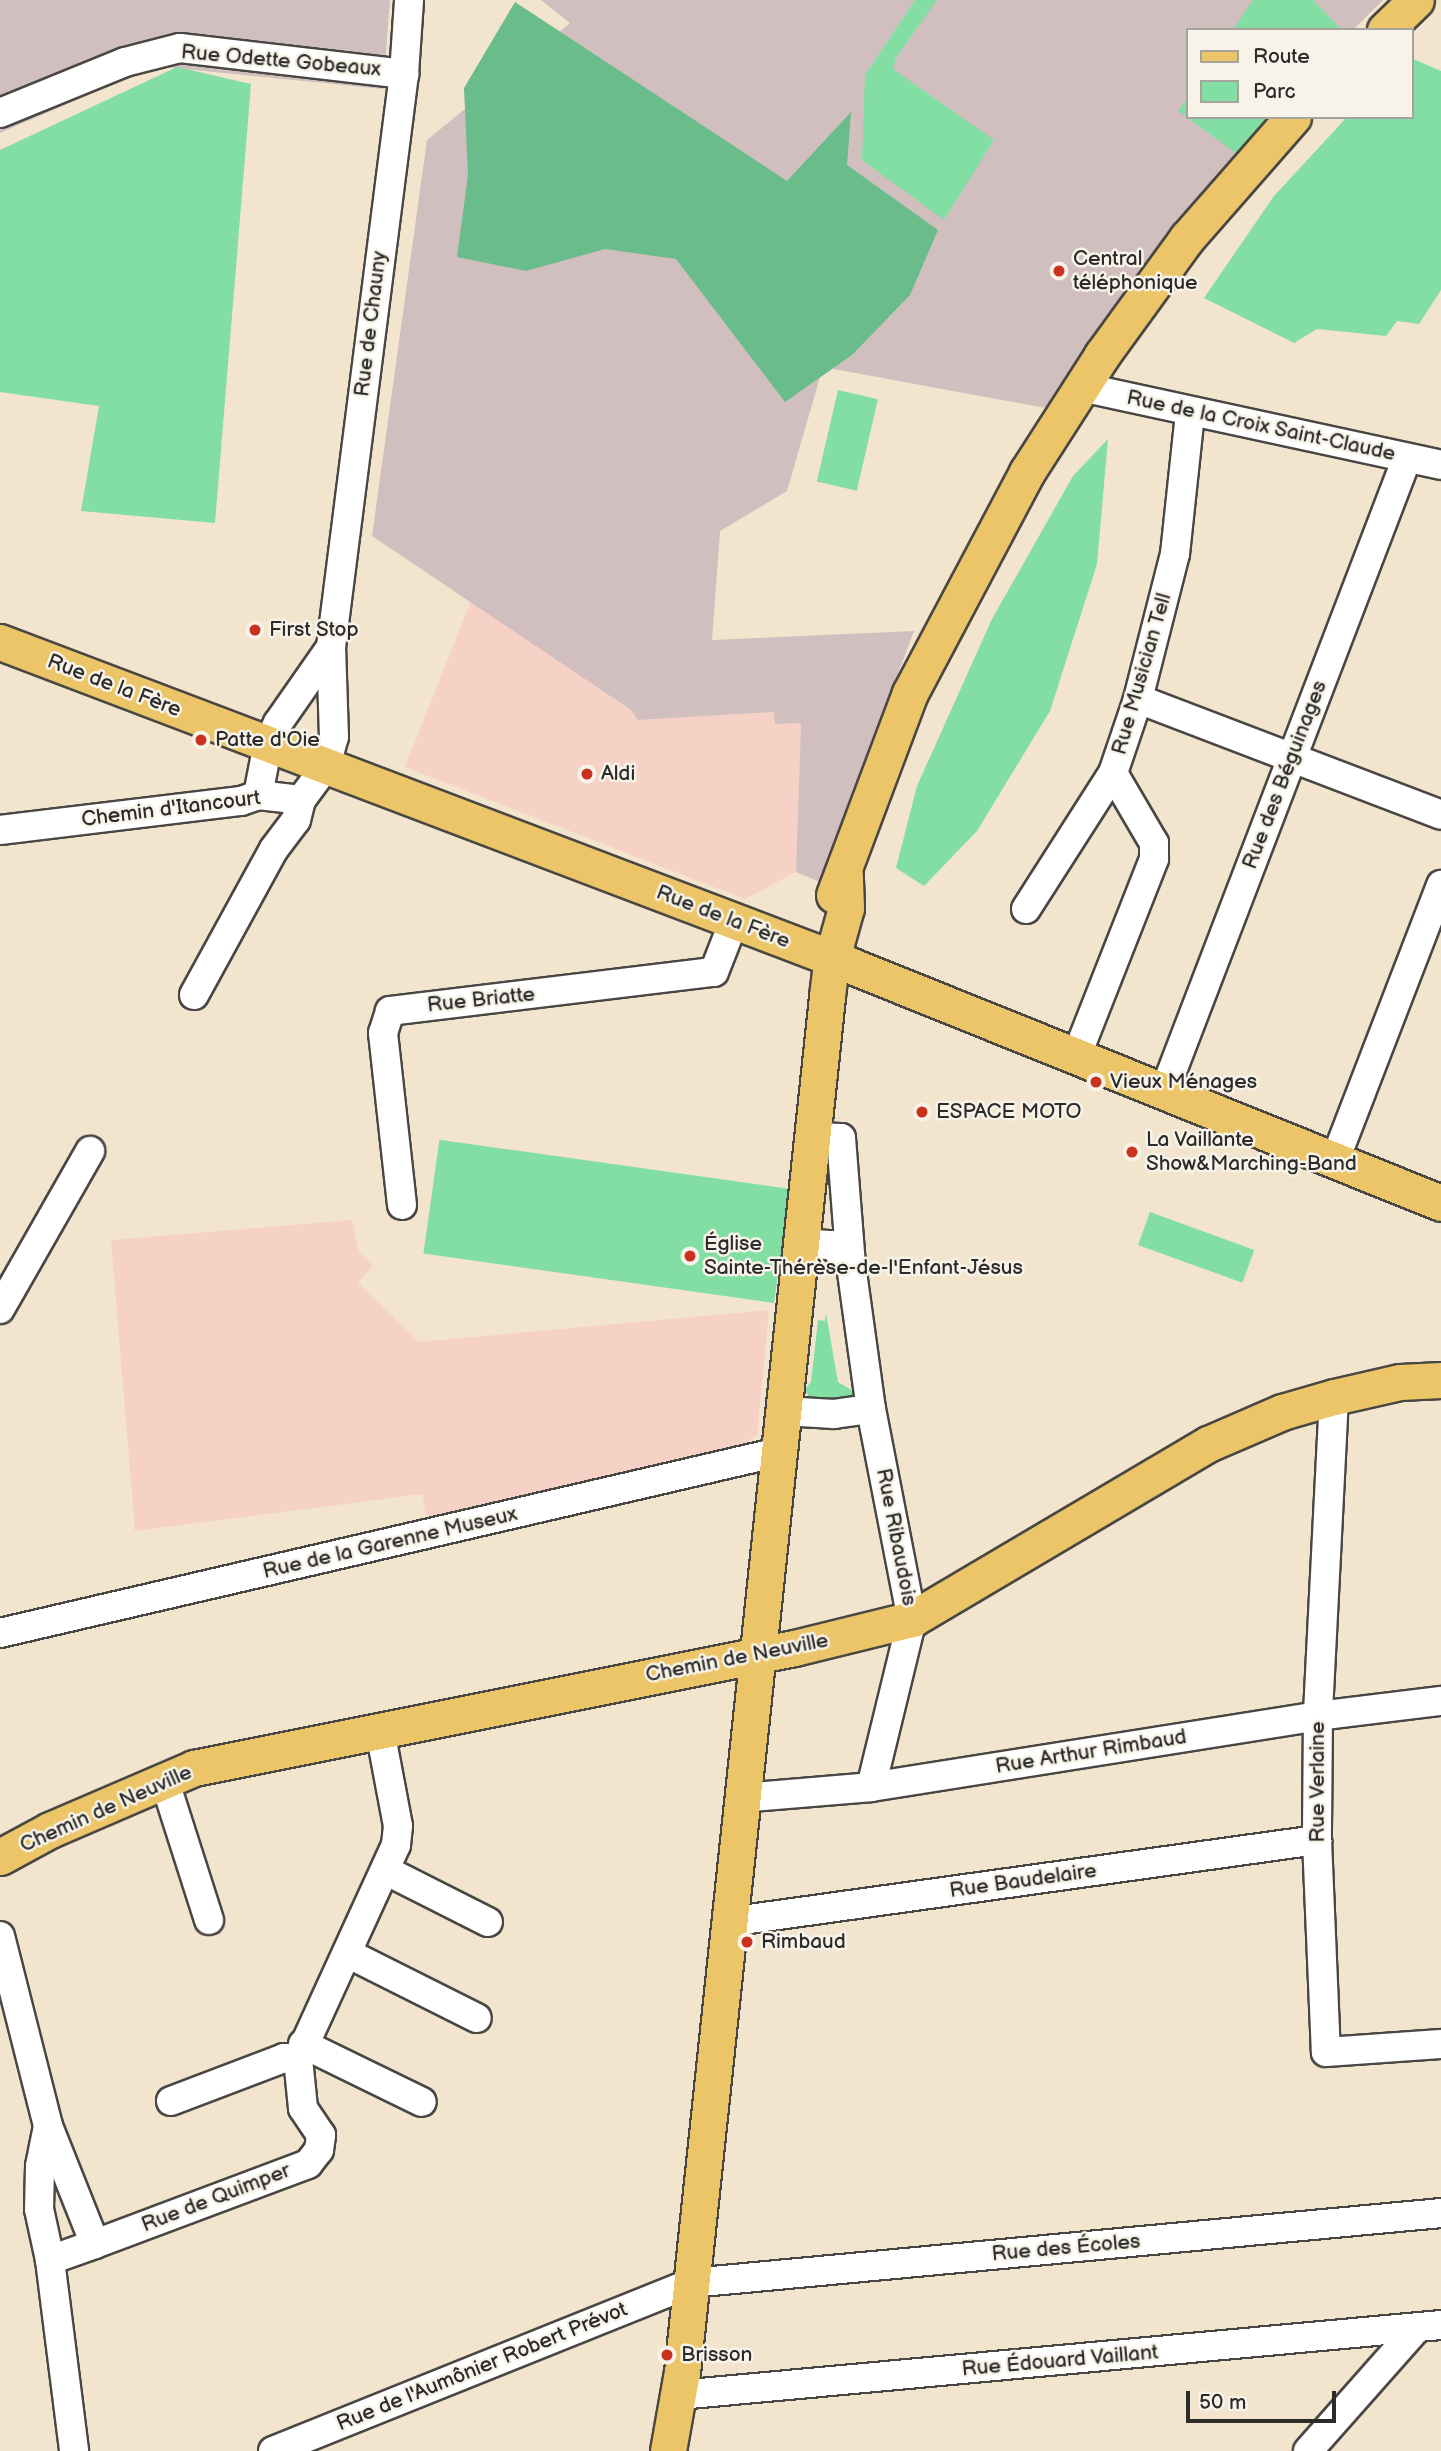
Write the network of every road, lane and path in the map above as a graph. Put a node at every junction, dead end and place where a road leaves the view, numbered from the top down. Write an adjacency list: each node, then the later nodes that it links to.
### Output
1 (410, 0): 4 (street, Rue de Chauny)
2 (1416, 0): 3 (main road)
3 (1386, 28)
4 (404, 74): 5 (street, Rue Odette Gobeaux); 12 (street, Rue de Chauny)
5 (0, 113)
6 (1291, 119): 7 (main road)
7 (1081, 387): 8 (street, Rue de la Croix Saint-Claude); 25 (main road)
8 (1190, 414): 9 (street, Rue de la Croix Saint-Claude); 13 (street, Rue Musician Tell)
9 (1407, 458): 10 (street, Rue de la Croix Saint-Claude); 15 (street, Rue des Béguinages)
10 (1441, 465)
11 (0, 642): 14 (main road, Rue de la Fère)
12 (331, 647): 14 (street, Rue de Chauny); 16 (street, Rue de Chauny)
13 (1138, 699): 15 (street); 17 (street, Rue Musician Tell)
14 (268, 744): 16 (main road, Rue de la Fère); 18 (street)
15 (1292, 758): 20 (street); 28 (street, Rue des Béguinages)
16 (326, 766): 19 (street); 24 (main road, Rue de la Fère)
17 (1113, 773): 23 (street, Rue Musician Tell); 27 (street)
18 (258, 796): 19 (street, Chemin d'Itancourt); 21 (street, Chemin d'Itancourt)
19 (301, 800): 26 (street)
20 (1441, 815)
21 (0, 830)
22 (1441, 885): 31 (street)
23 (1026, 909)
24 (734, 921): 25 (main road, Rue de la Fère); 33 (street, Rue Briatte)
25 (832, 958): 27 (main road, Rue de la Fère); 29 (main road)
26 (194, 996)
27 (1076, 1057): 28 (main road, Rue de la Fère)
28 (1164, 1092): 31 (main road, Rue de la Fère)
29 (813, 1137): 34 (main road); 35 (street, Rue Ribaudois)
30 (90, 1151): 36 (street)
31 (1335, 1160): 32 (main road, Rue de la Fère)
32 (1441, 1203)
33 (401, 1205)
34 (801, 1243): 35 (street); 40 (main road)
35 (851, 1265): 39 (street, Rue Ribaudois)
36 (0, 1309)
37 (1441, 1380): 38 (main road, Chemin de Neuville)
38 (1334, 1396): 42 (main road, Chemin de Neuville); 46 (street, Rue Verlaine)
39 (871, 1409): 40 (street); 42 (street, Rue Ribaudois)
40 (783, 1411): 41 (main road)
41 (779, 1452): 43 (street, Rue de la Garenne Museux); 44 (main road)
42 (912, 1619): 44 (main road, Chemin de Neuville); 49 (street, Rue Ribaudois)
43 (0, 1633)
44 (757, 1654): 47 (main road, Chemin de Neuville); 50 (main road)
45 (1441, 1701): 46 (street, Rue Arthur Rimbaud)
46 (1318, 1716): 49 (street, Rue Arthur Rimbaud); 51 (street, Rue Verlaine)
47 (380, 1731): 48 (main road, Chemin de Neuville); 53 (street)
48 (164, 1779): 52 (main road, Chemin de Neuville); 54 (street)
49 (871, 1787): 50 (street, Rue Arthur Rimbaud)
50 (741, 1798): 56 (main road)
51 (1317, 1840): 56 (street, Rue Baudelaire); 60 (street, Rue Verlaine)
52 (0, 1857)
53 (387, 1871): 55 (street); 58 (street)
54 (209, 1920)
55 (488, 1922)
56 (729, 1922): 68 (main road)
57 (0, 1936): 64 (street)
58 (347, 1953): 59 (street); 61 (street)
59 (477, 2018)
60 (1441, 2044)
61 (301, 2051): 62 (street); 63 (street); 66 (street, Rue de Quimper)
62 (171, 2101)
63 (422, 2102)
64 (48, 2126): 66 (street); 67 (street)
65 (1441, 2213): 68 (street, Rue des Écoles)
66 (94, 2244): 67 (street)
67 (50, 2260): 71 (street)
68 (691, 2283): 70 (main road); 72 (street, Rue de l'Aumônier Robert Prévot)
69 (1429, 2327): 70 (street, Rue Édouard Vaillant); 74 (street)
70 (680, 2395): 73 (main road)
71 (74, 2451)
72 (273, 2451)
73 (668, 2451)
74 (1308, 2451)

